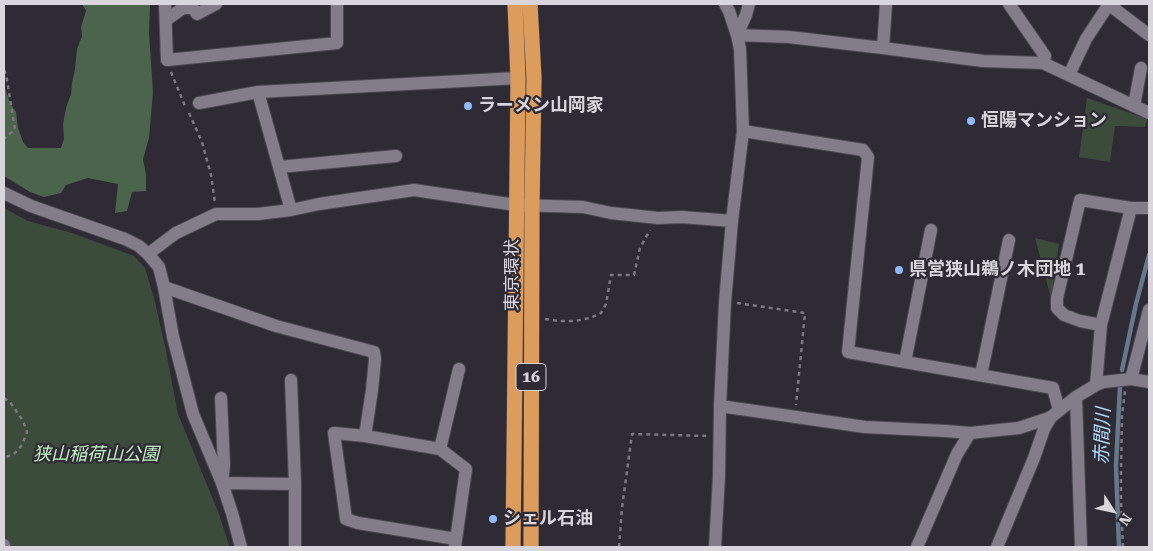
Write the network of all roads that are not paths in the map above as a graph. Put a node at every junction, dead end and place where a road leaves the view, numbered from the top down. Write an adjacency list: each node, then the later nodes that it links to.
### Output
1 (165, 4): 11 (street)
2 (216, 4): 11 (street)
3 (338, 4): 11 (street)
4 (515, 4): 18 (highway, 東京環状 / 16)
5 (530, 4): 28 (highway, 東京環状 / 16)
6 (725, 4): 12 (street)
7 (749, 4): 12 (street)
8 (886, 4): 14 (street)
9 (1009, 4): 15 (street)
10 (1108, 4): 13 (street); 17 (street)
11 (166, 20)
12 (737, 35): 14 (street); 23 (street)
13 (1149, 35)
14 (883, 48): 15 (street)
15 (1042, 63): 17 (street)
16 (1141, 68): 21 (street)
17 (1069, 76): 21 (street)
18 (518, 78): 19 (street); 27 (highway, 東京環状 / 16)
19 (258, 92): 20 (street); 25 (street)
20 (199, 103)
21 (1134, 106): 22 (street)
22 (1149, 113)
23 (743, 131): 32 (street); 39 (street)
24 (396, 156): 25 (street)
25 (279, 167): 31 (street)
26 (4, 193): 35 (street)
27 (516, 205): 28 (street); 31 (street); 58 (highway, 東京環状 / 16)
28 (532, 206): 32 (street); 59 (highway, 東京環状 / 16)
29 (1131, 208): 30 (street); 38 (street); 38 (street)
30 (1149, 208)
31 (291, 210): 35 (street)
32 (732, 221): 48 (street)
33 (932, 230): 39 (street)
34 (1009, 240): 41 (street)
35 (148, 254): 36 (street)
36 (164, 288): 51 (street); 53 (street)
37 (1149, 310): 42 (street)
38 (1101, 325): 45 (street)
39 (905, 362): 41 (street)
40 (459, 369): 52 (street)
41 (981, 375): 49 (street)
42 (1129, 379): 44 (street); 45 (street)
43 (290, 380): 54 (street)
44 (1149, 382)
45 (1096, 385): 46 (street)
46 (1076, 397): 49 (street); 63 (street)
47 (221, 398): 53 (street)
48 (720, 406): 50 (street); 60 (street)
49 (1055, 414): 50 (street); 62 (street)
50 (970, 433): 61 (street)
51 (365, 436): 52 (street); 55 (street)
52 (440, 449): 55 (street)
53 (222, 483): 54 (street); 56 (street)
54 (295, 484): 57 (street)
55 (455, 543)
56 (241, 547)
57 (295, 547)
58 (512, 547)
59 (531, 547)
60 (715, 547)
61 (917, 547)
62 (997, 547)
63 (1081, 547)

